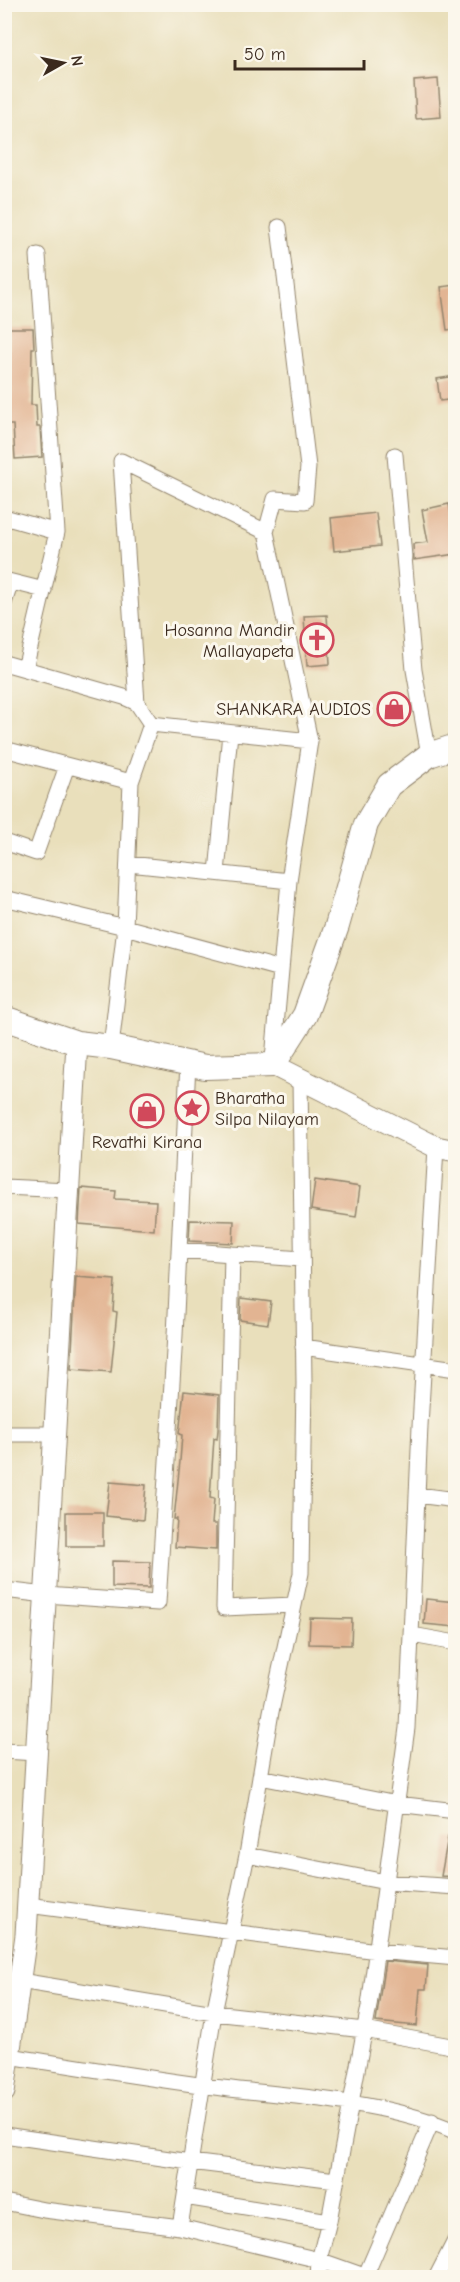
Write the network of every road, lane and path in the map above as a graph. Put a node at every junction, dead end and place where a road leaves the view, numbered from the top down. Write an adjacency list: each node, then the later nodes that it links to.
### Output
1 (279, 227): 6 (street)
2 (38, 255): 5 (street)
3 (395, 454): 18 (street)
4 (4, 517): 5 (street)
5 (57, 532): 8 (street)
6 (266, 532): 12 (street); 15 (street)
7 (8, 581): 8 (street); 9 (street)
8 (44, 590): 11 (street)
9 (4, 603)
10 (4, 663): 11 (street)
11 (25, 669): 12 (street)
12 (137, 703): 13 (street)
13 (151, 724): 14 (street); 20 (street)
14 (230, 733): 15 (street); 23 (street)
15 (310, 741): 24 (street)
16 (456, 747): 18 (main road)
17 (4, 749): 19 (street)
18 (429, 755): 32 (main road)
19 (67, 766): 20 (street); 21 (street)
20 (131, 782): 22 (street)
21 (4, 842)
22 (129, 864): 23 (street); 26 (street)
23 (217, 873): 24 (street)
24 (289, 880): 27 (street)
25 (4, 898): 26 (street)
26 (125, 927): 27 (street); 30 (street)
27 (281, 969): 32 (street)
28 (4, 1018): 29 (main road)
29 (77, 1043): 30 (main road); 36 (street)
30 (111, 1047): 31 (main road)
31 (188, 1064): 32 (main road); 37 (street)
32 (273, 1065): 33 (street)
33 (300, 1079): 34 (street); 39 (street)
34 (446, 1149): 41 (street)
35 (4, 1187): 36 (street)
36 (68, 1190): 44 (street)
37 (179, 1250): 38 (street); 48 (street)
38 (232, 1254): 39 (street); 49 (street)
39 (302, 1259): 40 (street)
40 (303, 1347): 41 (street); 49 (street)
41 (423, 1365): 42 (street); 45 (street)
42 (456, 1369)
43 (4, 1434): 44 (street)
44 (54, 1434): 48 (street)
45 (417, 1495): 46 (street); 50 (street)
46 (456, 1500)
47 (4, 1590): 48 (street)
48 (45, 1595): 53 (street)
49 (294, 1605): 54 (street)
50 (412, 1635): 51 (street); 55 (street)
51 (456, 1643)
52 (4, 1751): 53 (street)
53 (36, 1752): 60 (street)
54 (260, 1776): 55 (street); 57 (street)
55 (397, 1804): 56 (street); 58 (street)
56 (456, 1811)
57 (247, 1856): 58 (street); 61 (street)
58 (386, 1882): 59 (street); 62 (street)
59 (456, 1887)
60 (28, 1905): 61 (street); 64 (street)
61 (231, 1931): 62 (street); 65 (street)
62 (376, 1951): 63 (street); 66 (street)
63 (456, 1958)
64 (20, 1981): 65 (street); 68 (street)
65 (213, 2013): 66 (street); 69 (street)
66 (364, 2030): 67 (street); 71 (street)
67 (456, 2047)
68 (9, 2056): 69 (street); 70 (street)
69 (202, 2086): 71 (street); 75 (street)
70 (4, 2092)
71 (350, 2104): 72 (street); 76 (street)
72 (432, 2121): 73 (street); 84 (street)
73 (456, 2132)
74 (4, 2135): 75 (street)
75 (190, 2162): 76 (street); 77 (street)
76 (336, 2180): 79 (street)
77 (185, 2197): 79 (street); 80 (street)
78 (4, 2202): 80 (street)
79 (328, 2221): 82 (street)
80 (180, 2227): 82 (street)
81 (455, 2241): 86 (street)
82 (319, 2260): 83 (street); 84 (street)
83 (318, 2277)
84 (365, 2277): 85 (street)
85 (370, 2277)
86 (436, 2277)

